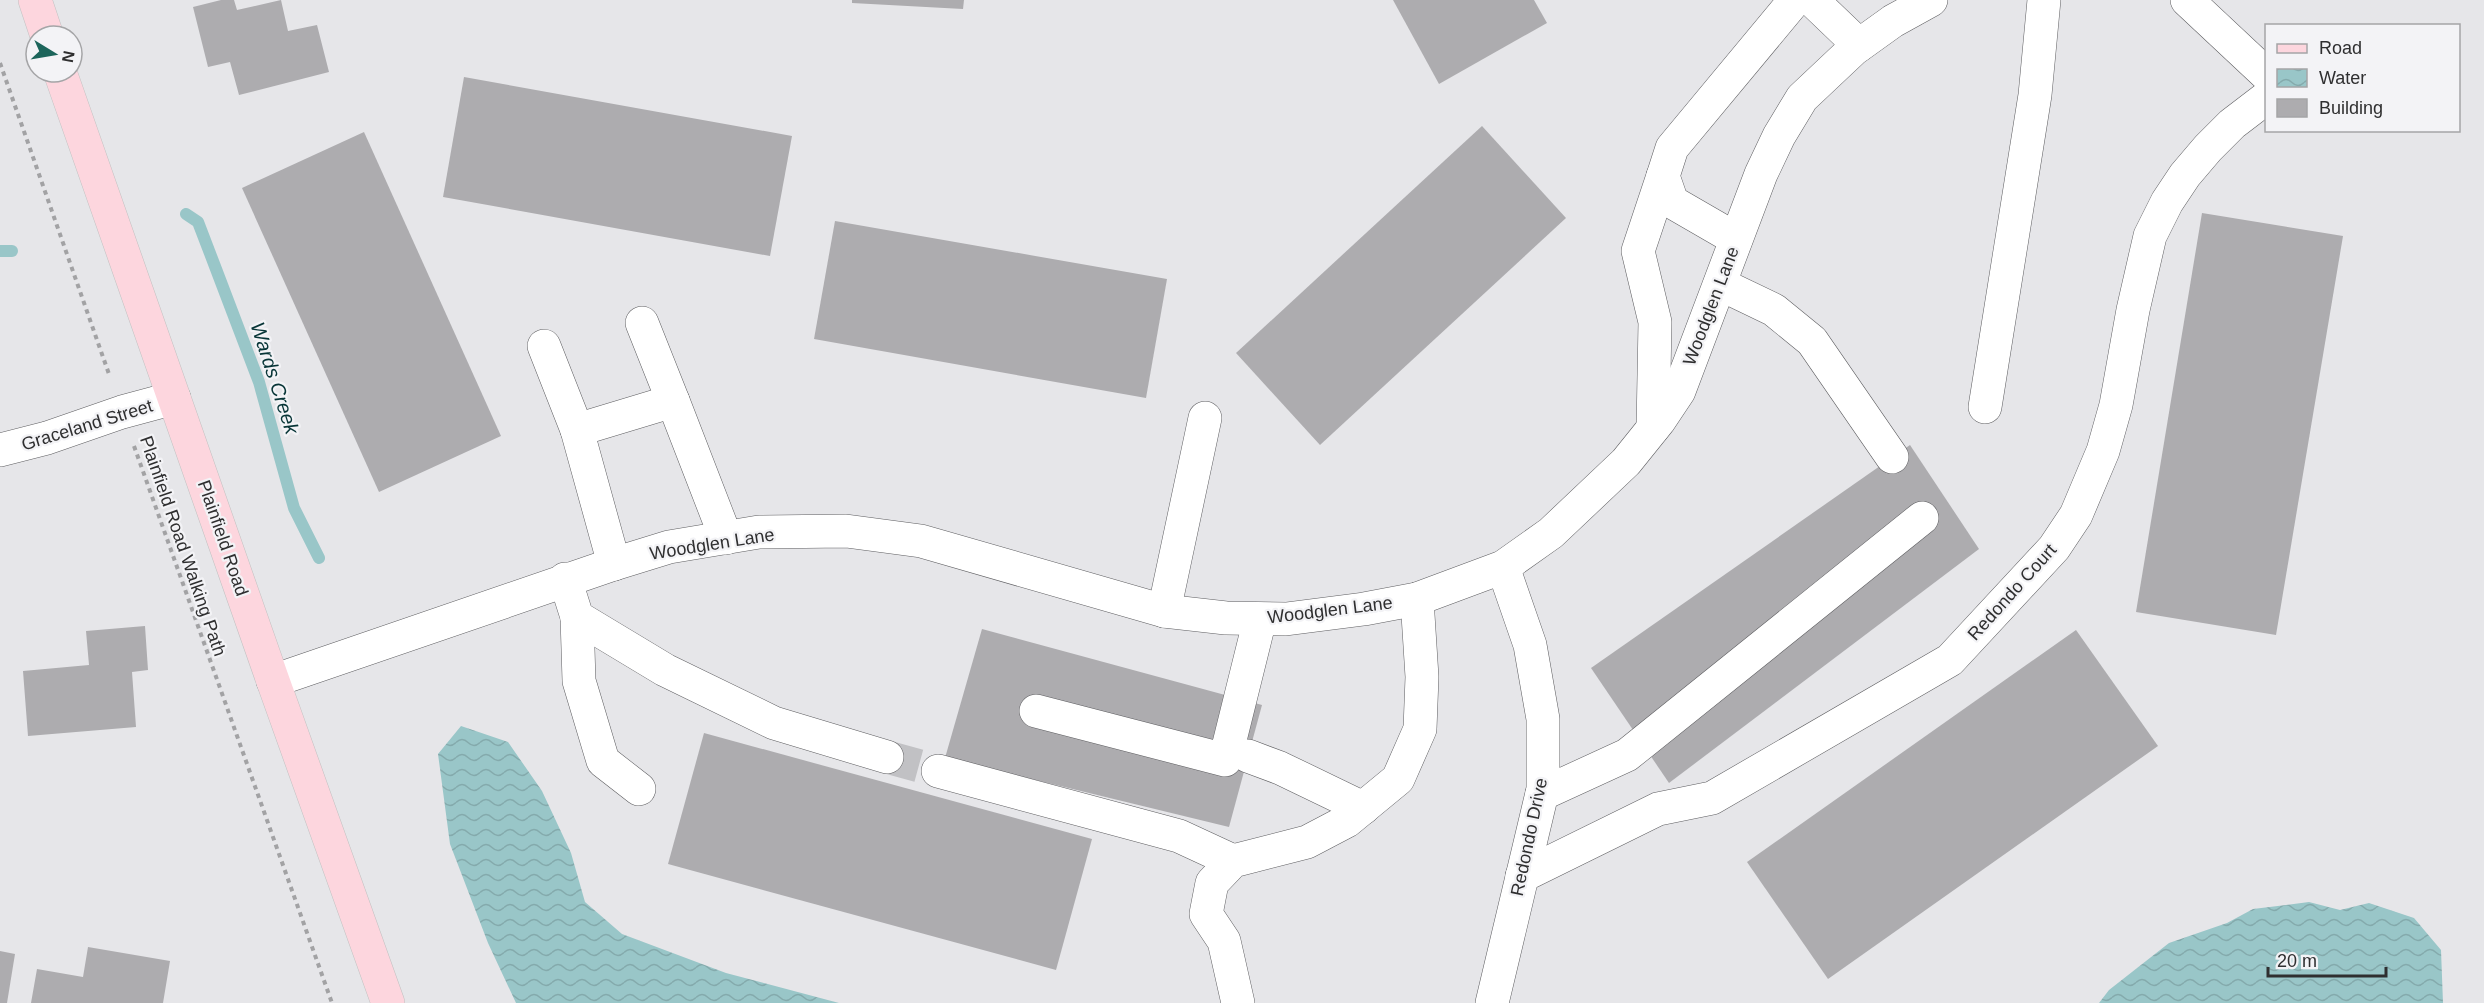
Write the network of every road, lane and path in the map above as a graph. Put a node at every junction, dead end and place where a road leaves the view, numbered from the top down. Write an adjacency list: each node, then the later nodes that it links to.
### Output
1 (34, 0): 7 (main road)
2 (1795, 0): 13 (street)
3 (1812, 0): 8 (street)
4 (1931, 0): 8 (street, Woodglen Lane)
5 (2044, 0): 20 (street)
6 (2187, 0): 10 (street)
7 (43, 24)
8 (1859, 45): 14 (street, Woodglen Lane)
9 (0, 63): 21 (path, Plainfield Road Walking Path)
10 (2265, 73)
11 (64, 84): 18 (main road, Plainfield Road)
12 (2265, 99): 45 (street, Redondo Court)
13 (1663, 176): 14 (street); 23 (street)
14 (1736, 239): 15 (street, Woodglen Lane)
15 (1720, 284): 23 (street, Woodglen Lane); 26 (street)
16 (642, 323): 19 (street)
17 (544, 346): 24 (street)
18 (174, 398): 21 (street, Graceland Street); 36 (main road, Plainfield Road)
19 (673, 401): 24 (street); 28 (street)
20 (1985, 407)
21 (122, 412): 25 (street, Graceland Street); 46 (path, Plainfield Road Walking Path)
22 (1205, 418): 33 (street)
23 (1653, 428): 30 (street, Woodglen Lane)
24 (577, 430): 29 (street)
25 (0, 450)
26 (1892, 457)
27 (1922, 518): 42 (street)
28 (726, 538): 29 (street, Woodglen Lane); 33 (street, Woodglen Lane)
29 (614, 564): 31 (street, Woodglen Lane)
30 (1503, 567): 32 (street, Woodglen Lane); 42 (street, Redondo Drive)
31 (565, 579): 34 (street); 36 (street, Woodglen Lane)
32 (1417, 599): 35 (street, Woodglen Lane); 43 (street)
33 (1164, 611): 35 (street, Woodglen Lane)
34 (577, 617): 39 (street); 41 (street)
35 (1260, 619): 37 (street)
36 (273, 681): 47 (main road, Plainfield Road)
37 (1036, 711)
38 (1248, 756): 43 (street)
39 (887, 757)
40 (938, 771): 44 (street)
41 (639, 789)
42 (1542, 794): 45 (street, Redondo Drive)
43 (1363, 808): 44 (street)
44 (1233, 861): 48 (street)
45 (1522, 876): 49 (street, Redondo Drive)
46 (332, 1003)
47 (388, 1003)
48 (1238, 1003)
49 (1492, 1003)

